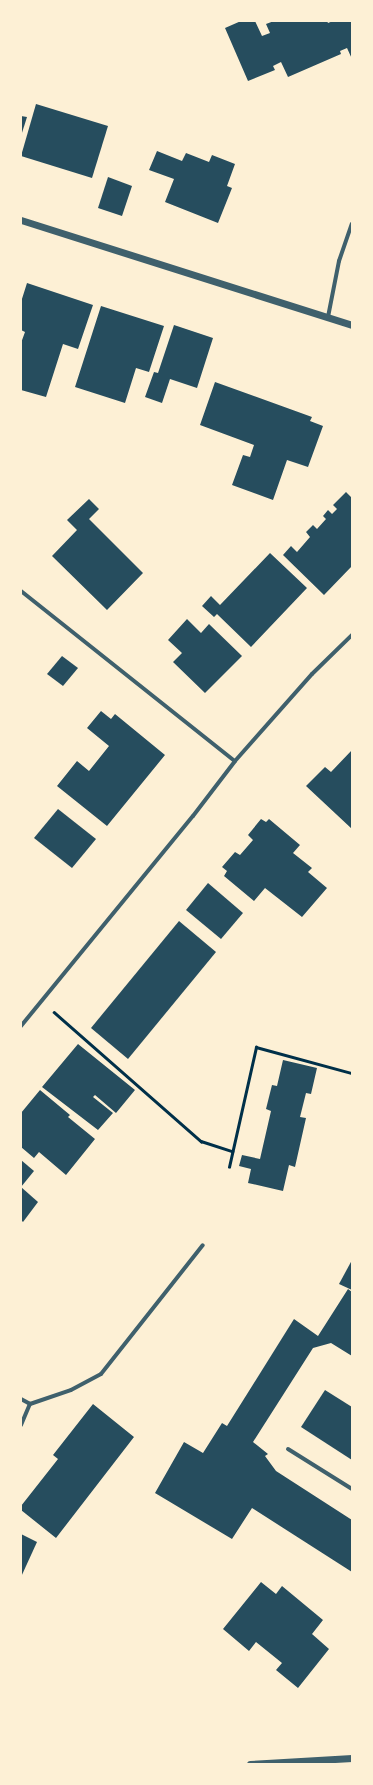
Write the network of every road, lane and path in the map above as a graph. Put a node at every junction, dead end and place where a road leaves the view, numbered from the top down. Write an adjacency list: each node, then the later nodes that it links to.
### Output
1 (21, 220): 3 (street)
2 (352, 224): 3 (street)
3 (328, 317): 4 (street)
4 (352, 325)
5 (21, 590): 7 (street)
6 (352, 635): 7 (street)
7 (235, 761): 8 (street)
8 (41, 1001): 9 (street); 11 (path)
9 (21, 1026)
10 (352, 1073): 11 (path)
11 (232, 1151): 12 (path)
12 (229, 1167)
13 (203, 1245): 15 (street)
14 (21, 1399): 15 (street)
15 (30, 1404): 16 (street)
16 (21, 1425)
17 (288, 1449): 18 (street)
18 (352, 1489)
19 (352, 1758): 20 (street)
20 (250, 1764)

